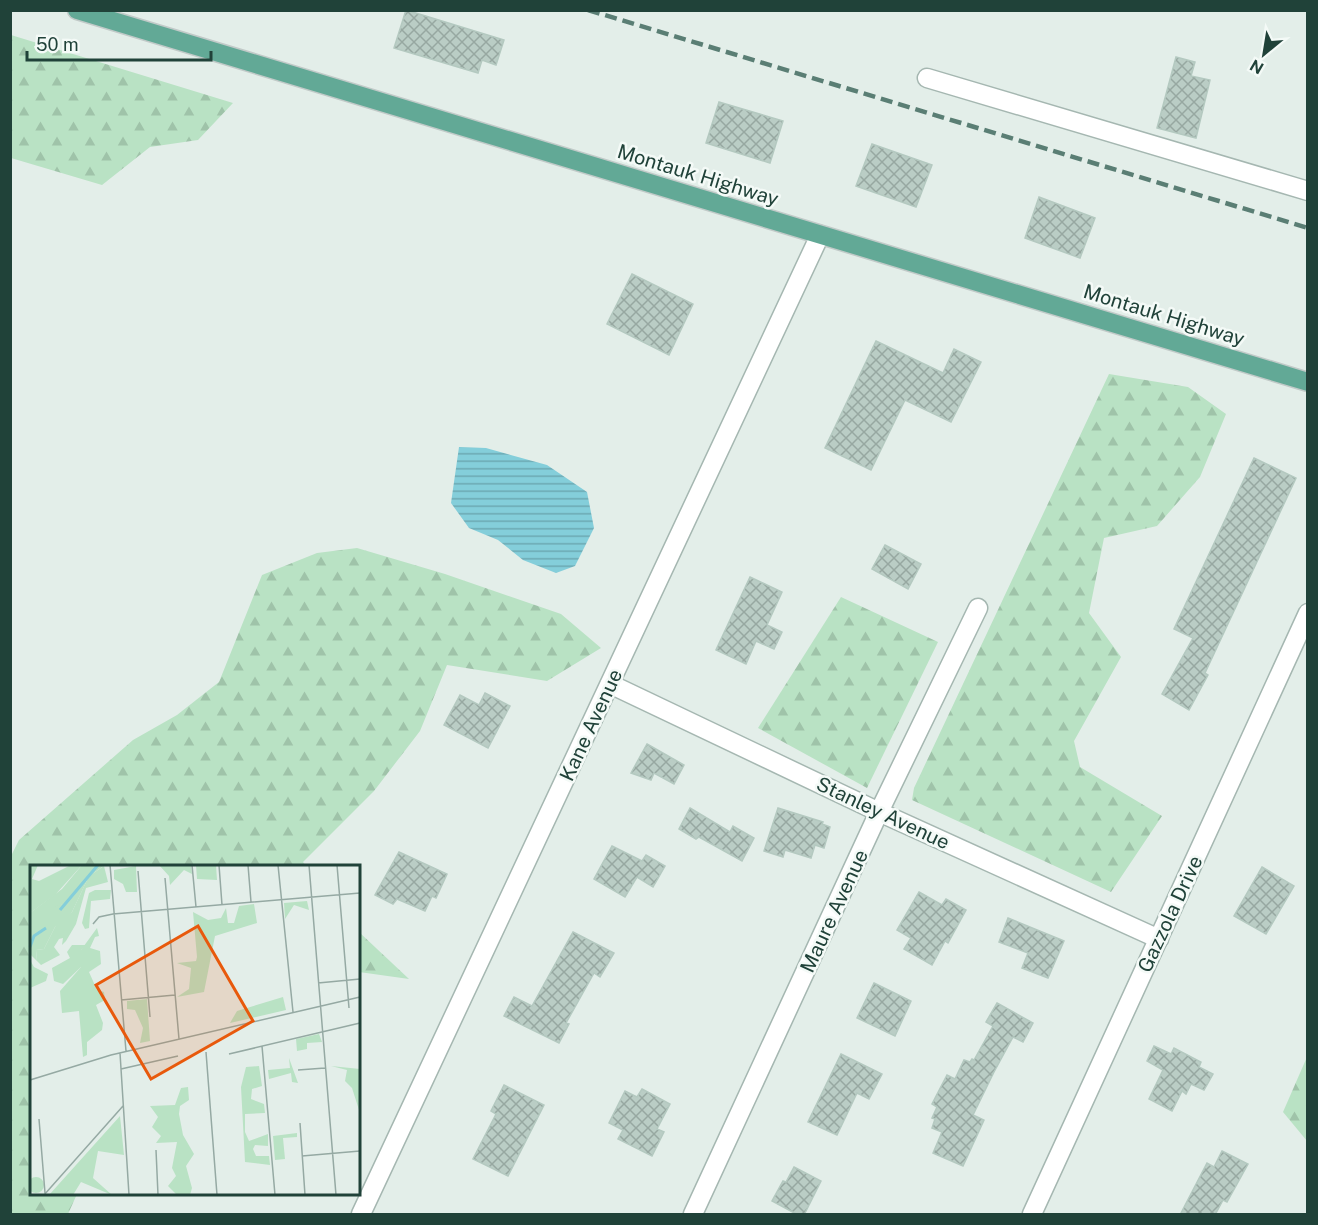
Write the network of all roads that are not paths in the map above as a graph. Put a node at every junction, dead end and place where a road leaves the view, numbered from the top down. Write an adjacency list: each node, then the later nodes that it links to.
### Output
1 (77, 10): 4 (main road, Montauk Highway)
2 (927, 78): 3 (street)
3 (1308, 191)
4 (820, 235): 5 (main road, Montauk Highway); 8 (street, Kane Avenue)
5 (1308, 382)
6 (978, 608): 9 (street, Maure Avenue)
7 (1308, 613): 10 (street, Gazzola Drive)
8 (610, 684): 9 (street, Stanley Avenue); 11 (street, Kane Avenue)
9 (879, 812): 10 (street, Stanley Avenue); 12 (street, Maure Avenue)
10 (1159, 939): 13 (street, Gazzola Drive)
11 (361, 1215)
12 (693, 1215)
13 (1032, 1215)

